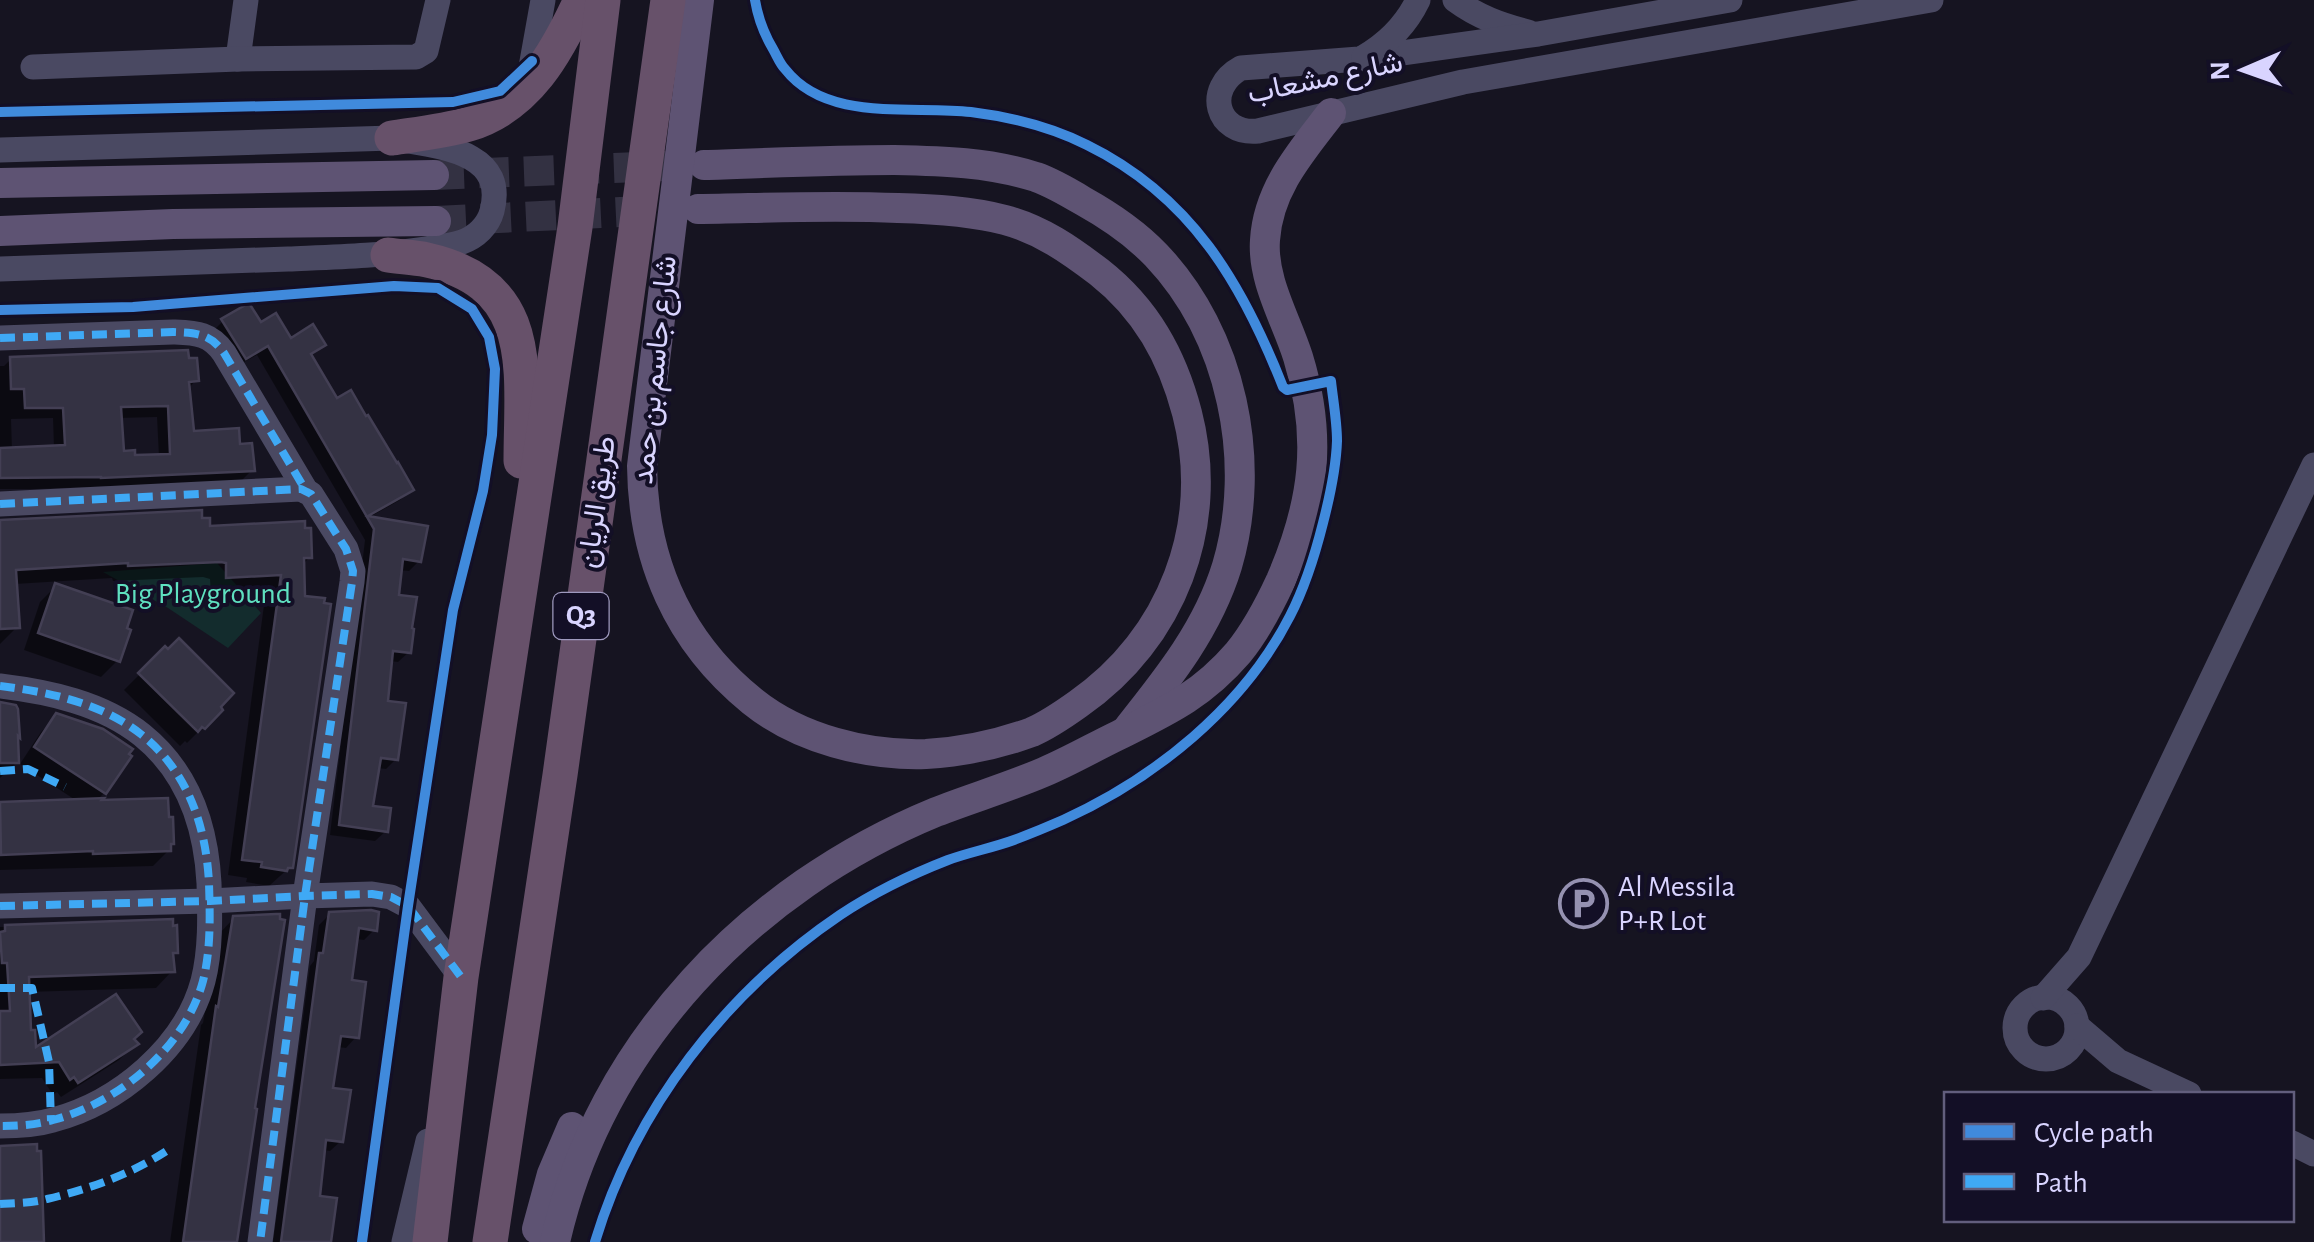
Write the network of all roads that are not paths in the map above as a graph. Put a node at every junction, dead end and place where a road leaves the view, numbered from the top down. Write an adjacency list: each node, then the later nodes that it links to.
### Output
1 (246, 0): 13 (street)
2 (438, 0): 13 (street)
3 (543, 0): 16 (street)
4 (581, 0): 16 (highway)
5 (603, 0): 32 (highway, طريق الريان / Q3)
6 (668, 0): 48 (highway, طريق الريان / Q3)
7 (699, 0): 23 (main road, شارع جاسم بن حمد)
8 (1418, 0): 14 (street)
9 (1455, 0): 12 (street)
10 (1730, 0): 12 (street, شارع مشعاب)
11 (1931, 0): 17 (street, شارع مشعاب)
12 (1538, 34): 14 (street, شارع مشعاب)
13 (238, 59): 15 (street)
14 (1359, 60): 17 (street, شارع مشعاب)
15 (33, 67)
16 (528, 88): 18 (highway)
17 (1331, 114): 34 (main road)
18 (392, 138): 19 (street); 26 (street)
19 (0, 150)
20 (704, 165): 34 (main road)
21 (434, 174): 22 (main road)
22 (0, 183)
23 (698, 208)
24 (436, 221): 25 (main road)
25 (0, 231)
26 (388, 255): 27 (street); 32 (highway)
27 (0, 268)
28 (0, 338): 30 (street)
29 (2314, 465): 39 (street)
30 (306, 490): 31 (street); 35 (street)
31 (0, 504)
32 (522, 573): 40 (highway, طريق الريان / Q3)
33 (0, 686): 36 (street)
34 (1124, 733): 38 (main road)
35 (305, 896): 36 (street); 40 (street); 49 (street)
36 (210, 901): 37 (street); 47 (street)
37 (0, 906)
38 (722, 949): 52 (main road); 53 (main road)
39 (2078, 958): 41 (street); 42 (street)
40 (461, 977): 43 (highway, طريق الريان / Q3)
41 (2043, 998): 42 (street); 44 (street)
42 (2074, 1018): 44 (street); 45 (street)
43 (457, 1019): 50 (street, طريق الريان); 51 (highway, طريق الريان / Q3)
44 (2063, 1054): 45 (street)
45 (2118, 1060): 46 (street)
46 (2186, 1092)
47 (0, 1126)
48 (491, 1239)
49 (260, 1242)
50 (404, 1242)
51 (430, 1242)
52 (534, 1242)
53 (555, 1242)

